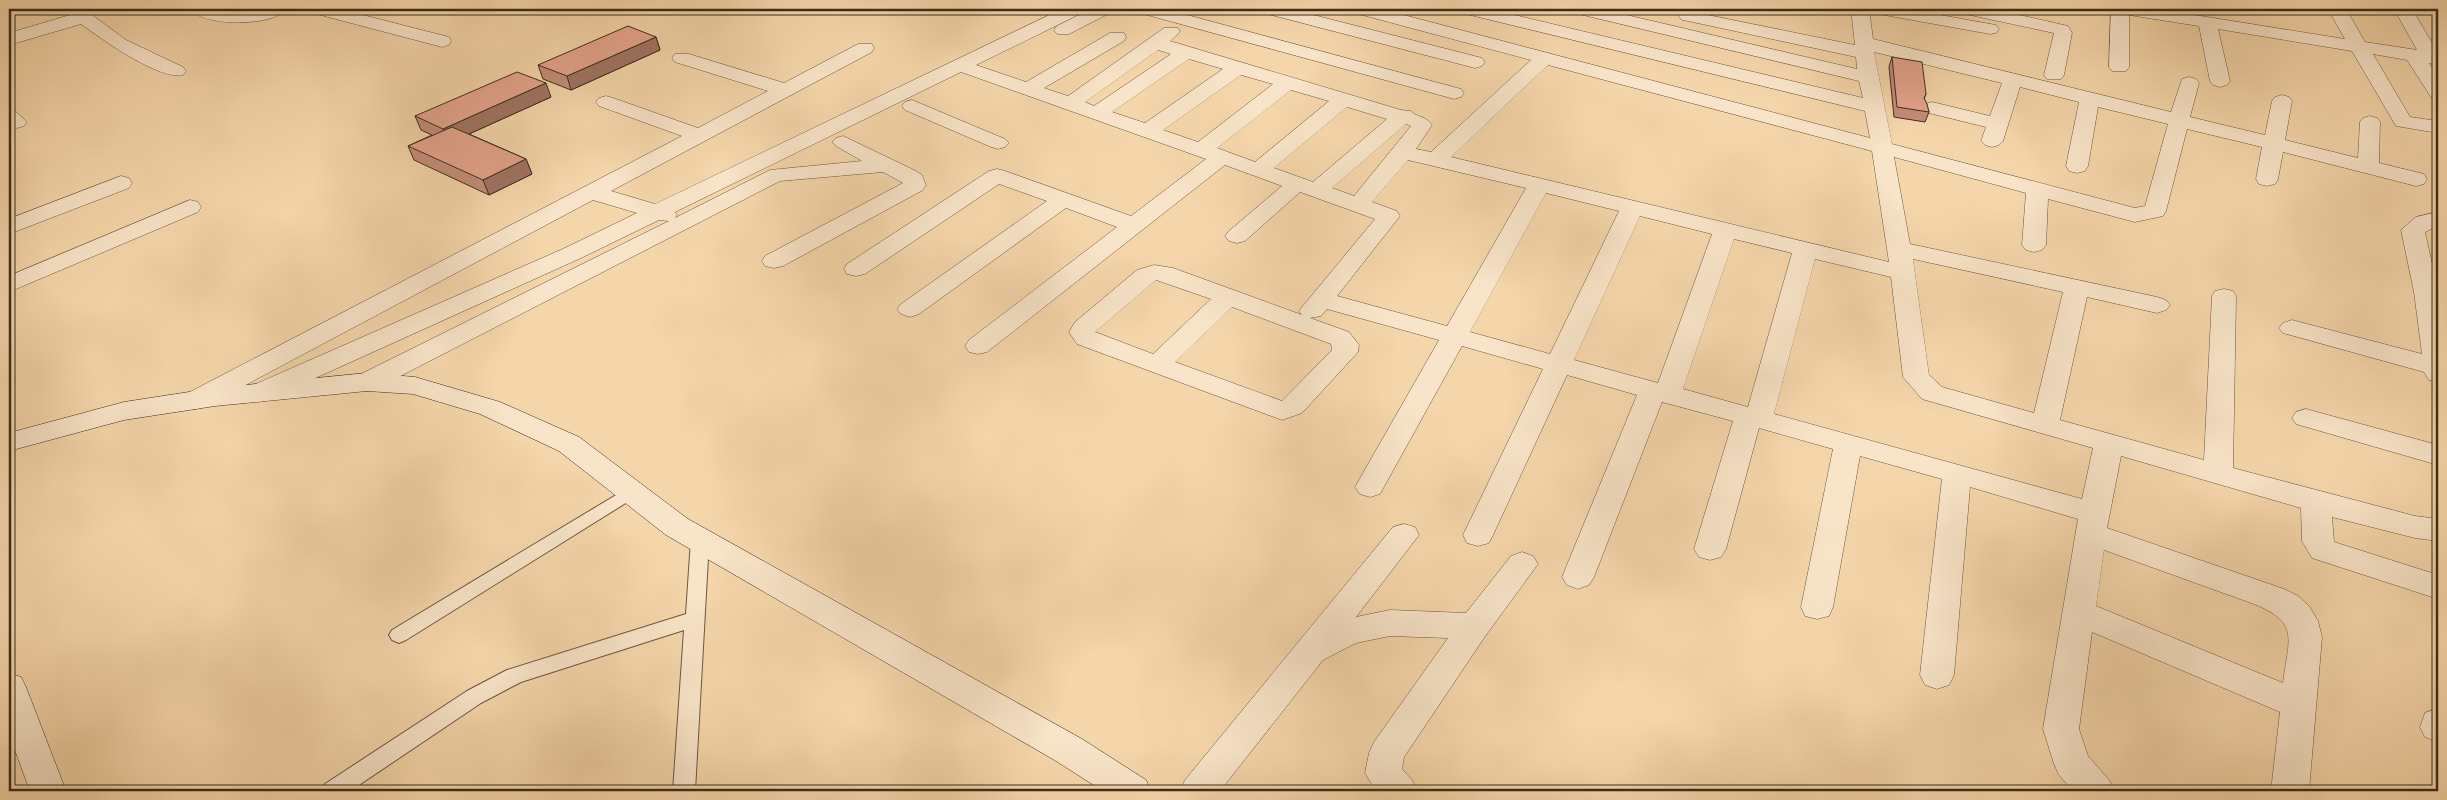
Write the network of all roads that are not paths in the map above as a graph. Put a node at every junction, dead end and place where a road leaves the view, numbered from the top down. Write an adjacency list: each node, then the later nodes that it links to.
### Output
1 (199, 9): 2 (street)
2 (277, 9)
3 (319, 9): 23 (street)
4 (1076, 9): 43 (street)
5 (1104, 9): 43 (street)
6 (1146, 9): 22 (street)
7 (1270, 9): 30 (street)
8 (1361, 9): 25 (street)
9 (1435, 9): 25 (street)
10 (1468, 9): 60 (street)
11 (1579, 9): 38 (street)
12 (1860, 9): 38 (street)
13 (1879, 9): 26 (street)
14 (1967, 9): 45 (street)
15 (2120, 9): 41 (street)
16 (2125, 9): 24 (street)
17 (2338, 9): 32 (street)
18 (2403, 9): 35 (street)
19 (396, 12): 23 (street)
20 (78, 13): 28 (street); 44 (street)
21 (1674, 13): 38 (street)
22 (1189, 20): 31 (street); 40 (street)
23 (368, 21): 29 (street)
24 (2207, 22): 32 (street); 47 (street)
25 (1416, 23): 30 (street); 37 (street)
26 (2013, 33)
27 (1117, 37): 50 (street)
28 (9, 39)
29 (442, 41)
30 (1393, 42): 39 (street); 40 (street)
31 (1156, 43): 34 (street); 58 (street)
32 (2358, 46): 35 (street); 66 (street)
33 (865, 48): 51 (street)
34 (1186, 52): 42 (street); 62 (street)
35 (2427, 57): 53 (street)
36 (682, 58): 51 (street)
37 (1544, 58): 72 (street); 75 (street)
38 (1866, 58): 46 (street); 60 (street)
39 (1475, 62)
40 (1362, 66): 52 (street); 54 (street)
41 (2119, 67)
42 (1239, 68): 48 (street); 67 (street)
43 (971, 69): 50 (street); 59 (street); 92 (street)
44 (176, 71)
45 (2054, 75)
46 (2013, 80): 55 (street); 61 (street)
47 (2220, 81)
48 (1288, 82): 54 (street); 74 (street)
49 (2189, 83): 64 (street)
50 (1028, 89): 58 (street)
51 (786, 90): 68 (street)
52 (1454, 92)
53 (2438, 93)
54 (1335, 96): 63 (street); 79 (street)
55 (2089, 100): 64 (street); 77 (street)
56 (2282, 101): 71 (street)
57 (606, 102): 68 (street)
58 (1070, 104): 62 (street)
59 (912, 106): 69 (street); 70 (street)
60 (1875, 107): 72 (street)
61 (1932, 108)
62 (1097, 113): 67 (street)
63 (1404, 115): 73 (street); 85 (street)
64 (2179, 122): 71 (street); 86 (street)
65 (2370, 122): 78 (street)
66 (2438, 127)
67 (1148, 131): 74 (street)
68 (699, 135): 87 (street)
69 (843, 142): 76 (street); 80 (street)
70 (998, 143)
71 (2274, 145): 78 (street); 81 (street)
72 (1882, 149): 86 (street); 102 (street)
73 (1403, 152): 75 (street); 89 (street)
74 (1211, 154): 79 (street); 95 (street)
75 (1435, 160): 84 (street)
76 (886, 164): 80 (street); 101 (street)
77 (2077, 166)
78 (2368, 168): 82 (street)
79 (1258, 170): 85 (street)
80 (778, 175): 94 (street)
81 (2267, 179)
82 (2416, 179)
83 (121, 183): 96 (street)
84 (1539, 185): 91 (street); 114 (street)
85 (1308, 187): 89 (street); 98 (street)
86 (2037, 189): 99 (street)
87 (591, 192): 92 (street); 122 (street)
88 (1062, 201): 95 (street); 103 (street); 111 (street)
89 (1358, 205): 109 (street)
90 (190, 207): 104 (street)
91 (1632, 208): 97 (street); 117 (street)
92 (657, 213): 94 (street); 121 (street)
93 (2438, 218): 106 (street)
94 (686, 221): 119 (street)
95 (1134, 225): 115 (street)
96 (9, 227)
97 (1725, 231): 100 (street); 120 (street)
98 (1237, 236)
99 (2034, 245)
100 (1805, 251): 102 (street); 123 (street)
101 (774, 261)
102 (1901, 261): 105 (street); 125 (street)
103 (856, 269)
104 (9, 285)
105 (2077, 287): 110 (street); 125 (street)
106 (2432, 293): 118 (street)
107 (2224, 296): 131 (street)
108 (1228, 297): 112 (street); 116 (street); 116 (street)
109 (1322, 300): 112 (street); 114 (street)
110 (2157, 305)
111 (910, 309)
112 (1302, 324): 116 (street)
113 (2292, 328): 118 (street)
114 (1456, 336): 117 (street); 132 (street)
115 (978, 346)
116 (1158, 364)
117 (1559, 364): 120 (street); 138 (street)
118 (2438, 369)
119 (367, 382): 121 (street); 133 (street)
120 (1660, 392): 123 (street); 142 (street)
121 (259, 393): 122 (street)
122 (196, 400): 126 (street)
123 (1753, 417): 127 (street); 140 (street)
124 (2306, 418): 129 (street)
125 (2045, 426): 128 (street)
126 (9, 442)
127 (1848, 443): 130 (street); 144 (street)
128 (2109, 443): 131 (street); 135 (street)
129 (2438, 455)
130 (1957, 472): 135 (street); 150 (street)
131 (2218, 474): 134 (street)
132 (1370, 487)
133 (631, 492): 139 (street); 148 (lane)
134 (2316, 502): 136 (street); 143 (street)
135 (2092, 523): 145 (street); 152 (street)
136 (2438, 530)
137 (1404, 535): 149 (street)
138 (1478, 535)
139 (700, 540): 146 (lane); 155 (street)
140 (1710, 550)
141 (1522, 564): 147 (street)
142 (1578, 577)
143 (2438, 586)
144 (1817, 608)
145 (2078, 612): 152 (street); 161 (street)
146 (695, 619): 157 (lane); 158 (lane)
147 (1474, 626): 149 (street); 160 (street)
148 (399, 635)
149 (1309, 653): 159 (street)
150 (1936, 675)
151 (9, 688): 156 (street)
152 (2298, 704): 162 (street)
153 (2438, 723): 154 (street)
154 (2438, 727)
155 (1121, 788)
156 (48, 791)
157 (333, 791)
158 (684, 791)
159 (1198, 791)
160 (1399, 791)
161 (2096, 791)
162 (2290, 791)

